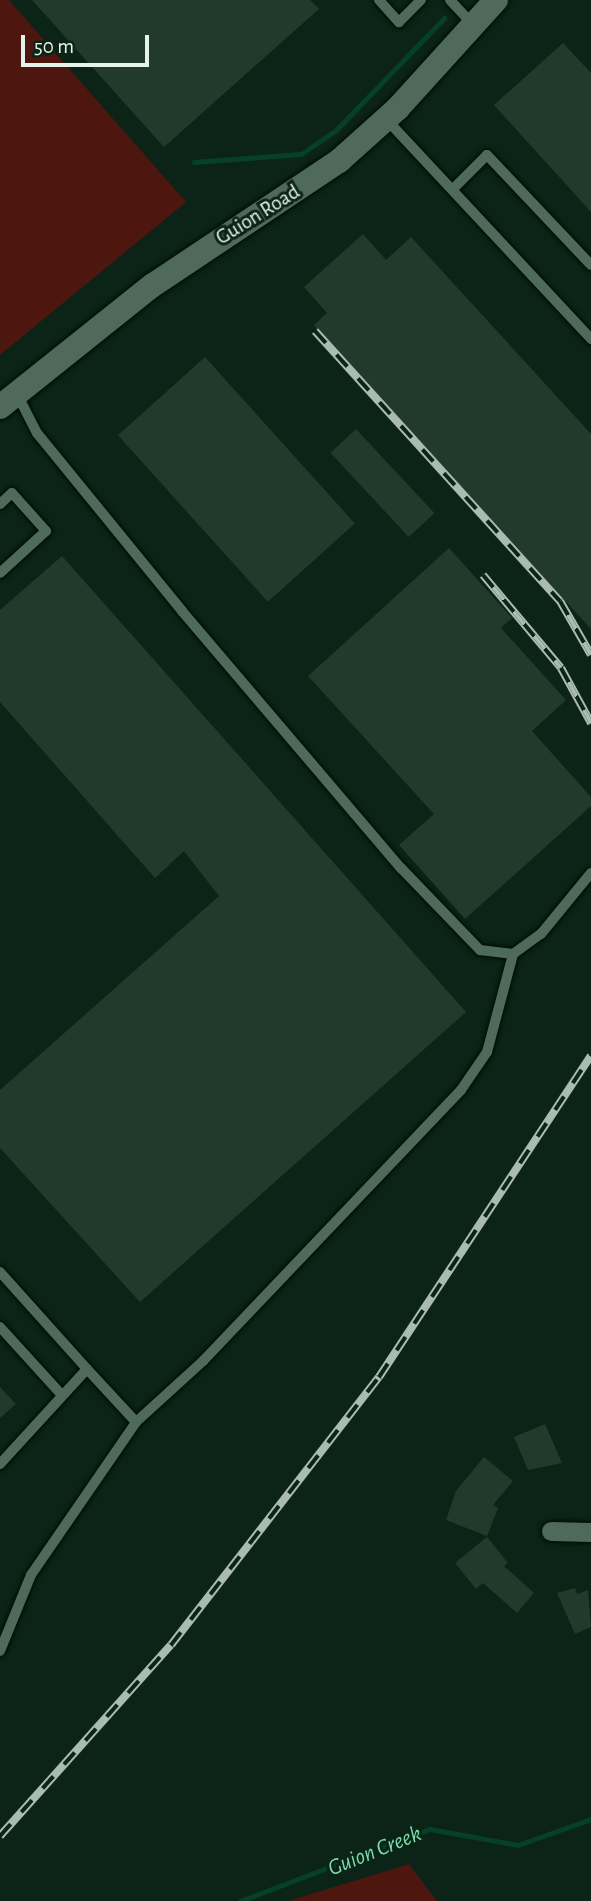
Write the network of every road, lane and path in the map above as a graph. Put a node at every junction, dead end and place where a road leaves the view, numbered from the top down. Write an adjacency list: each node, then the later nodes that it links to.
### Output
1 (379, 0): 2 (lane)
2 (421, 0)
3 (450, 0): 5 (lane)
4 (496, 0): 5 (street, Guion Road)
5 (474, 25): 6 (street, Guion Road)
6 (386, 119): 7 (lane); 10 (street, Guion Road)
7 (453, 189): 8 (lane); 9 (lane)
8 (591, 265)
9 (591, 339)
10 (8, 400): 14 (lane)
11 (0, 504): 12 (lane)
12 (0, 573)
13 (591, 873): 14 (lane)
14 (513, 954): 19 (lane)
15 (0, 1272): 17 (lane)
16 (0, 1326): 18 (lane)
17 (88, 1369): 18 (lane); 19 (lane)
18 (61, 1394): 20 (lane)
19 (136, 1422): 23 (lane)
20 (0, 1464)
21 (551, 1531): 22 (street)
22 (591, 1532)
23 (0, 1651)

